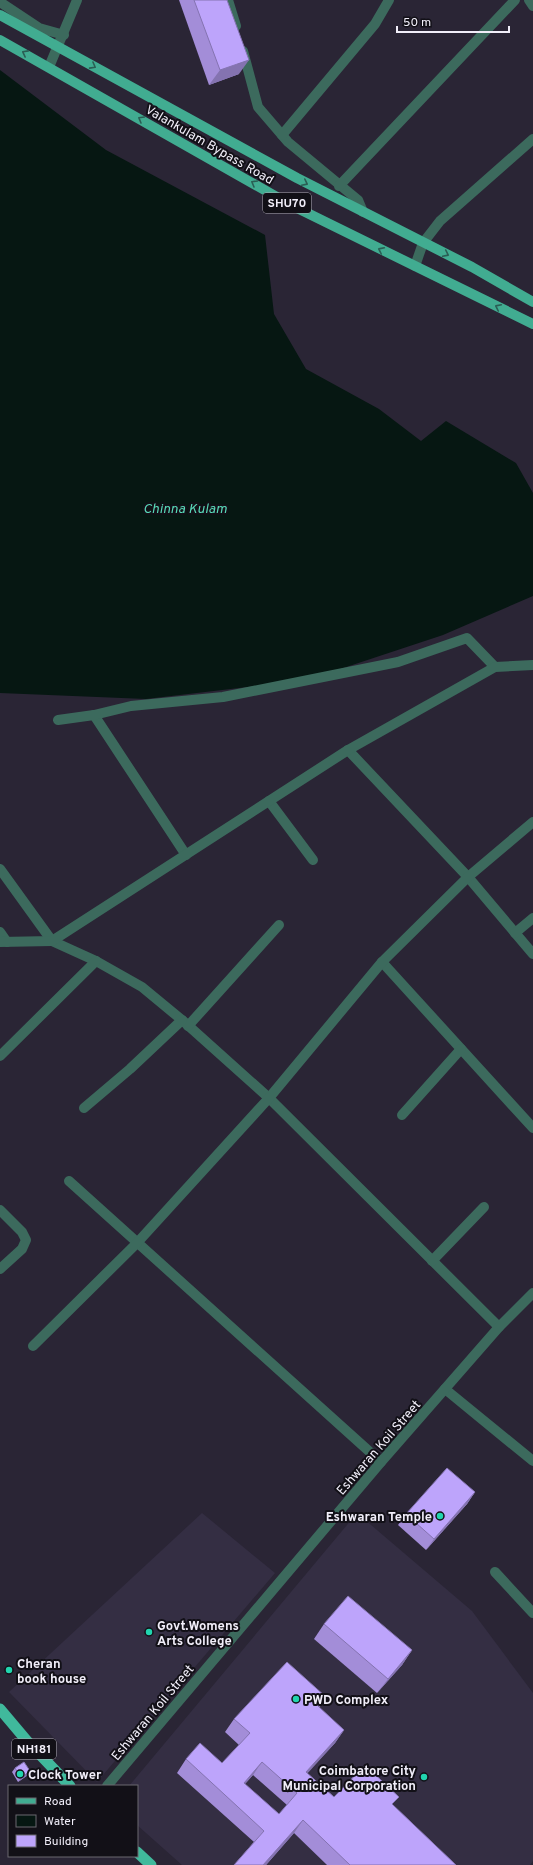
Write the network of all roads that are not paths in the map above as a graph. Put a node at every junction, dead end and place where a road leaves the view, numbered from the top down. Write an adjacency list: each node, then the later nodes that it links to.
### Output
1 (77, 0): 9 (street)
2 (228, 0): 13 (street)
3 (389, 0): 13 (street)
4 (515, 0): 15 (street)
5 (529, 0): 7 (street)
6 (0, 2): 9 (street)
7 (533, 6)
8 (0, 15): 11 (main road, SHU70)
9 (64, 34): 11 (street)
10 (0, 40): 12 (main road, SHU70, one-way to 10)
11 (59, 47): 12 (street); 16 (main road, Valankulam Bypass Road / SHU70, one-way to 16)
12 (49, 66): 18 (main road, Valankulam Bypass Road / SHU70, one-way to 12)
13 (282, 135): 15 (street)
14 (533, 139): 17 (street)
15 (339, 186): 16 (street)
16 (363, 212): 17 (main road, Valankulam Bypass Road / SHU70)
17 (423, 243): 18 (street); 19 (main road, Valankulam Bypass Road / SHU70, one-way to 19)
18 (415, 266): 20 (main road, Valankulam Bypass Road / SHU70, one-way to 18)
19 (533, 302)
20 (533, 324)
21 (533, 664): 22 (street)
22 (495, 667): 23 (street); 25 (street)
23 (94, 715): 24 (street); 28 (street)
24 (58, 720)
25 (348, 750): 26 (street); 31 (street)
26 (269, 801): 28 (street); 29 (street)
27 (533, 822): 31 (street)
28 (186, 855): 36 (street)
29 (313, 860)
30 (0, 869): 36 (street)
31 (468, 877): 35 (street); 40 (street)
32 (533, 918): 35 (street)
33 (279, 925): 41 (street)
34 (0, 932): 37 (street)
35 (515, 933): 38 (street)
36 (52, 941): 37 (street); 39 (street)
37 (4, 942)
38 (533, 954)
39 (96, 961): 41 (street); 43 (street)
40 (382, 962): 42 (street); 44 (street)
41 (185, 1023): 44 (street); 45 (street)
42 (461, 1049): 46 (street); 47 (street)
43 (0, 1056)
44 (269, 1098): 51 (street); 52 (street)
45 (84, 1108)
46 (402, 1115)
47 (533, 1128)
48 (69, 1181): 51 (street)
49 (484, 1207): 52 (street)
50 (0, 1210): 53 (street)
51 (137, 1242): 56 (street); 59 (street)
52 (432, 1261): 55 (street)
53 (0, 1269)
54 (532, 1297): 55 (street, Eshwaran Koil Street)
55 (499, 1327): 57 (street, Eshwaran Koil Street)
56 (33, 1346)
57 (445, 1389): 58 (street); 59 (street, Eshwaran Koil Street)
58 (533, 1461)
59 (381, 1462): 65 (street, Eshwaran Koil Street)
60 (495, 1572): 61 (street)
61 (533, 1613)
62 (0, 1709): 63 (highway, NH181)
63 (4, 1718): 64 (highway, NH181)
64 (69, 1785)
65 (108, 1785)
66 (138, 1853): 67 (highway)
67 (151, 1865)

